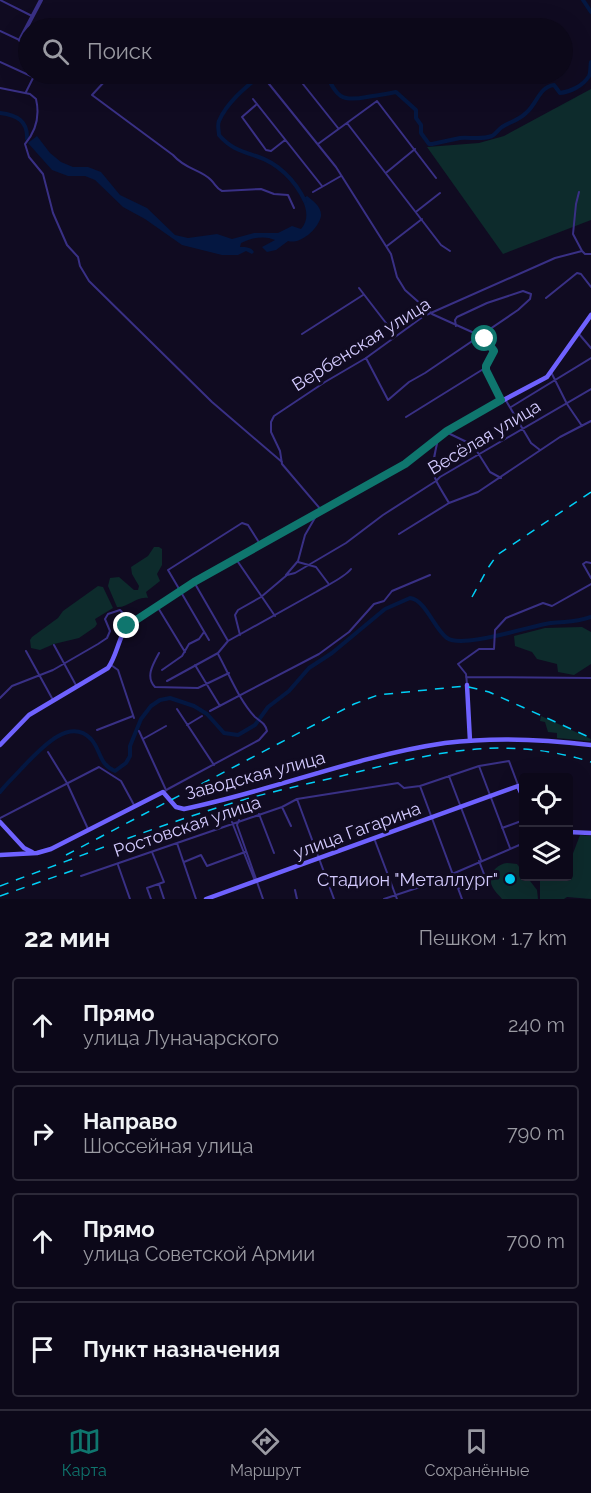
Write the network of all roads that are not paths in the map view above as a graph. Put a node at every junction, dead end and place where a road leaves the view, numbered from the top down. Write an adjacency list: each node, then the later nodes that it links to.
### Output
1 (0, 0): 3 (street)
2 (41, 0): 3 (street)
3 (32, 16)
4 (0, 31): 5 (street)
5 (18, 39)
6 (0, 62): 7 (street)
7 (18, 69)
8 (30, 84): 13 (street)
9 (102, 84): 28 (street)
10 (270, 84): 19 (street)
11 (303, 84): 17 (street)
12 (0, 88): 13 (street)
13 (25, 94): 64 (street)
14 (253, 99): 15 (street)
15 (258, 104): 18 (street); 18 (street)
16 (347, 123): 17 (street); 20 (street); 21 (street)
17 (338, 128): 19 (street)
18 (286, 140): 24 (street)
19 (318, 144): 22 (street)
20 (415, 149): 21 (street); 23 (street)
21 (387, 172): 29 (street)
22 (341, 176): 24 (street); 31 (street)
23 (436, 178)
24 (322, 186): 25 (street)
25 (313, 192)
26 (579, 192): 33 (street)
27 (440, 193): 29 (street)
28 (294, 208)
29 (417, 211): 30 (street)
30 (422, 219): 31 (street); 32 (street)
31 (387, 246): 39 (street)
32 (450, 251)
33 (582, 251): 34 (street); 39 (street, Вербенская улица)
34 (591, 254)
35 (591, 287): 38 (street)
36 (359, 288): 37 (street)
37 (363, 295): 43 (street); 44 (street)
38 (546, 298)
39 (432, 314): 41 (street); 44 (street, Вербенская улица)
40 (591, 315): 42 (main road)
41 (456, 326): 45 (street); 45 (street)
42 (578, 333): 46 (street); 50 (main road)
43 (302, 334)
44 (396, 336): 47 (street, Вербенская улица)
45 (478, 336): 47 (street); 49 (street)
46 (591, 346)
47 (366, 358): 64 (street, Вербенская улица)
48 (591, 358): 51 (street)
49 (485, 368): 53 (street); 56 (street)
50 (551, 372): 51 (street); 53 (main road)
51 (556, 381): 54 (street); 55 (street)
52 (591, 389): 54 (street, Весёлая улица)
53 (503, 400): 55 (street); 60 (main road)
54 (567, 404): 58 (street); 59 (street, Весёлая улица)
55 (511, 407): 59 (street)
56 (406, 417)
57 (591, 422): 58 (street)
58 (582, 426): 62 (street)
59 (524, 430): 62 (street); 63 (street, Весёлая улица)
60 (447, 431): 61 (main road); 63 (street)
61 (438, 437): 66 (street); 68 (main road)
62 (540, 450): 65 (street)
63 (478, 455): 65 (street); 66 (street, Весёлая улица)
64 (282, 462): 68 (street)
65 (501, 478): 67 (street)
66 (436, 482): 67 (street); 75 (street, Весёлая улица)
67 (449, 503): 70 (street)
68 (323, 512): 69 (main road)
69 (316, 516): 71 (main road); 73 (street)
70 (399, 534)
71 (261, 545): 72 (main road); 83 (street)
72 (236, 559): 80 (main road); 84 (street)
73 (298, 561): 75 (street); 78 (street)
74 (591, 562): 79 (street)
75 (309, 565): 78 (street, Весёлая улица); 81 (street)
76 (351, 569): 81 (street)
77 (430, 575): 109 (street)
78 (284, 578): 84 (street)
79 (591, 578)
80 (194, 582): 83 (main road); 91 (street)
81 (328, 583): 86 (street)
82 (591, 584): 103 (street)
83 (180, 592): 85 (main road); 88 (street)
84 (261, 597): 86 (street); 89 (street)
85 (157, 606): 87 (main road); 94 (street)
86 (275, 616): 89 (street)
87 (131, 622): 97 (street); 99 (main road)
88 (204, 632): 90 (street); 94 (street)
89 (240, 635): 91 (street)
90 (209, 640)
91 (228, 641): 96 (street)
92 (54, 645): 97 (street)
93 (26, 651): 102 (street)
94 (185, 652): 100 (street)
95 (159, 653): 106 (street)
96 (218, 653): 98 (street); 101 (street)
97 (64, 663): 102 (street); 108 (street)
98 (195, 664): 105 (street); 106 (street)
99 (111, 665): 108 (main road); 118 (street)
100 (162, 670)
101 (229, 673): 106 (street); 109 (street)
102 (40, 676): 110 (street); 111 (street)
103 (466, 677): 104 (street); 107 (street)
104 (591, 678)
105 (167, 681)
106 (207, 683): 112 (street)
107 (467, 685): 121 (main road)
108 (77, 687): 111 (main road)
109 (241, 695): 112 (street); 125 (street)
110 (0, 698)
111 (53, 700): 123 (main road)
112 (220, 706): 114 (street)
113 (177, 709): 116 (street)
114 (210, 711)
115 (202, 716): 116 (street)
116 (187, 725): 125 (street)
117 (166, 726): 120 (street)
118 (97, 730)
119 (139, 731): 120 (street)
120 (142, 739): 131 (street)
121 (470, 741): 122 (main road, Заводская улица); 131 (main road, Заводская улица)
122 (591, 744)
123 (0, 745)
124 (48, 752): 128 (street)
125 (214, 765): 131 (street)
126 (479, 766): 127 (street, Ростовская улица); 130 (street, Ростовская улица); 132 (street)
127 (449, 776): 129 (street, Ростовская улица); 134 (street)
128 (67, 783): 135 (street); 139 (street); 145 (street)
129 (420, 786): 133 (street, Ростовская улица); 138 (street)
130 (518, 786): 132 (main road, улица Гагарина)
131 (165, 791): 135 (main road, Заводская улица)
132 (491, 796): 134 (main road, улица Гагарина); 144 (street)
133 (297, 799): 136 (street, Ростовская улица); 159 (street)
134 (461, 806): 138 (main road, улица Гагарина); 160 (street)
135 (135, 807): 145 (main road, Заводская улица)
136 (282, 807): 137 (street, Ростовская улица); 143 (street)
137 (259, 814): 140 (street, Ростовская улица); 156 (street)
138 (432, 817): 148 (main road, улица Гагарина); 163 (street)
139 (0, 820): 151 (main road)
140 (239, 820): 141 (street, Ростовская улица); 167 (street)
141 (232, 822): 149 (street, Ростовская улица); 154 (street)
142 (519, 822): 144 (street)
143 (291, 826)
144 (502, 828): 152 (street)
145 (89, 831): 155 (main road, Заводская улица)
146 (573, 832): 147 (main road)
147 (590, 833)
148 (374, 838): 159 (main road, улица Гагарина); 175 (street)
149 (177, 843): 153 (street, Ростовская улица); 161 (street)
150 (519, 845): 152 (street)
151 (24, 848): 155 (main road); 157 (main road)
152 (510, 848): 160 (street)
153 (152, 852): 162 (street, Ростовская улица); 169 (street)
154 (245, 852): 161 (street); 167 (street)
155 (34, 853): 157 (main road, Заводская улица)
156 (274, 853)
157 (21, 854): 158 (main road, Заводская улица)
158 (0, 855)
159 (320, 858): 167 (main road, улица Гагарина); 183 (street)
160 (480, 861): 163 (street); 164 (street)
161 (184, 862): 179 (street)
162 (118, 865): 165 (street, Ростовская улица); 176 (street)
163 (453, 872): 172 (street); 175 (street)
164 (482, 875): 166 (street); 168 (street)
165 (81, 876)
166 (466, 880)
167 (257, 881): 180 (main road, улица Гагарина); 181 (street)
168 (475, 882): 171 (street); 172 (street)
169 (159, 884): 177 (street); 178 (street)
170 (484, 884): 171 (street)
171 (476, 887): 174 (street)
172 (459, 888): 186 (street)
173 (295, 890): 182 (street)
174 (468, 890)
175 (396, 895): 184 (street); 185 (street)
176 (130, 899)
177 (152, 899)
178 (164, 899)
179 (196, 899)
180 (206, 899)
181 (263, 899)
182 (297, 899)
183 (334, 899)
184 (384, 899)
185 (397, 899)
186 (462, 899)

